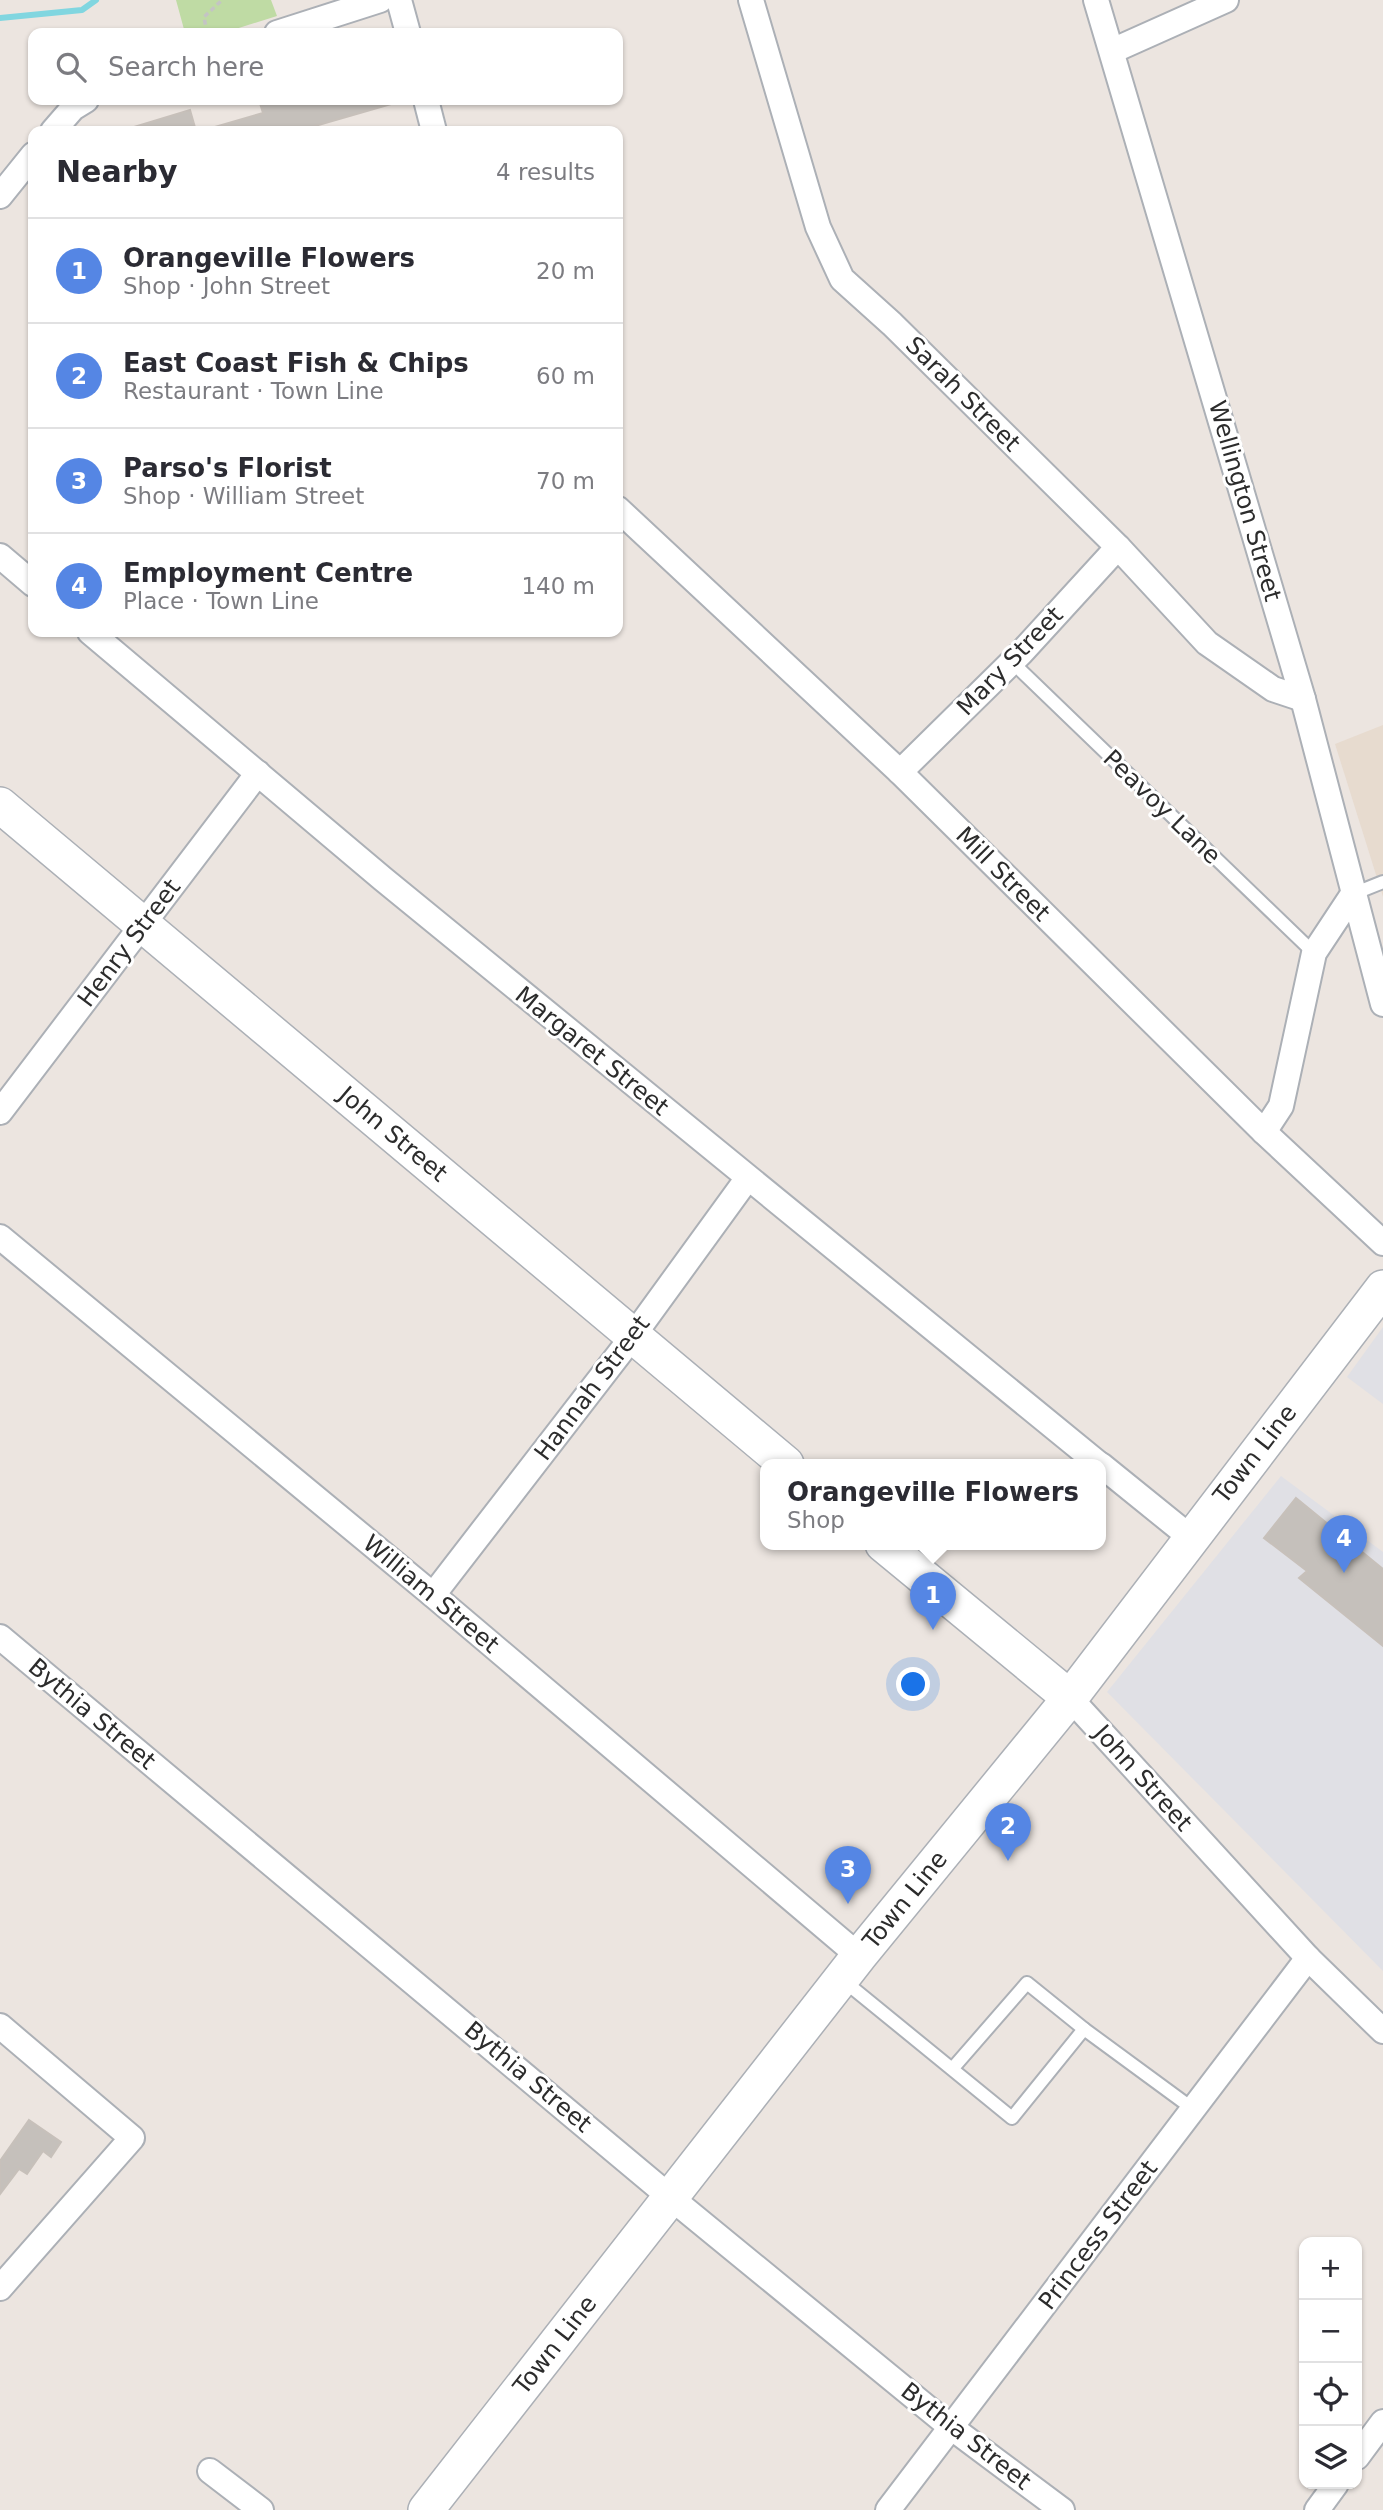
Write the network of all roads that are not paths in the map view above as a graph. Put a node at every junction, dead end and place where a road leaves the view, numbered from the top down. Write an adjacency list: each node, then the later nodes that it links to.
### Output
1 (380, 0): 6 (street)
2 (399, 0): 7 (street)
3 (751, 0): 16 (street, Sarah Street)
4 (1096, 0): 8 (street, Wellington Street)
5 (1226, 0): 8 (street)
6 (293, 28)
7 (407, 28)
8 (1112, 51): 21 (street, Wellington Street)
9 (78, 105): 11 (street)
10 (427, 105): 12 (street)
11 (57, 126)
12 (433, 126)
13 (28, 161): 14 (street)
14 (0, 196)
15 (623, 514): 22 (street, Mill Street)
16 (1118, 547): 20 (street, Mary Street); 21 (street, Sarah Street)
17 (0, 556): 18 (street)
18 (28, 580)
19 (96, 637): 23 (street, Margaret Street)
20 (1011, 661): 22 (street, Mary Street); 28 (lane, Peavoy Lane)
21 (1303, 699): 26 (street, Wellington Street)
22 (900, 772): 31 (street, Mill Street)
23 (258, 773): 27 (street, Henry Street); 32 (street, Margaret Street)
24 (0, 805): 27 (main road, John Street)
25 (1383, 882): 26 (lane)
26 (1353, 894): 28 (street); 29 (street, Wellington Street)
27 (144, 923): 30 (street, Henry Street); 36 (main road, John Street)
28 (1314, 953): 31 (street)
29 (1383, 1004)
30 (0, 1112)
31 (1264, 1132): 34 (street, Mill Street)
32 (747, 1179): 36 (street, Hannah Street); 38 (street, Margaret Street)
33 (0, 1237): 42 (street, William Street)
34 (1383, 1243)
35 (1383, 1288): 40 (main road, Town Line)
36 (633, 1336): 37 (main road, John Street); 42 (street, Hannah Street)
37 (780, 1459)
38 (1094, 1459)
39 (1106, 1469): 40 (street, Margaret Street)
40 (1190, 1537): 44 (main road, Town Line)
41 (890, 1550): 44 (main road, John Street)
42 (433, 1595): 46 (street, William Street)
43 (3, 1644): 52 (street, Bythia Street)
44 (1070, 1698): 45 (street, John Street); 46 (main road, Town Line)
45 (1308, 1958): 49 (street, John Street); 51 (street, Princess Street)
46 (850, 1968): 50 (lane); 52 (main road, Town Line)
47 (0, 2026): 53 (street)
48 (1084, 2029): 50 (lane); 50 (lane); 51 (lane)
49 (1383, 2031)
50 (953, 2068)
51 (1193, 2109): 55 (street, Princess Street)
52 (670, 2197): 55 (street, Bythia Street); 60 (main road, Town Line)
53 (0, 2288)
54 (1383, 2422): 56 (street)
55 (952, 2428): 61 (street, Princess Street); 62 (street, Bythia Street)
56 (1362, 2450)
57 (210, 2471): 59 (street)
58 (1332, 2489): 63 (street)
59 (261, 2510)
60 (426, 2510)
61 (888, 2510)
62 (1062, 2510)
63 (1317, 2510)

